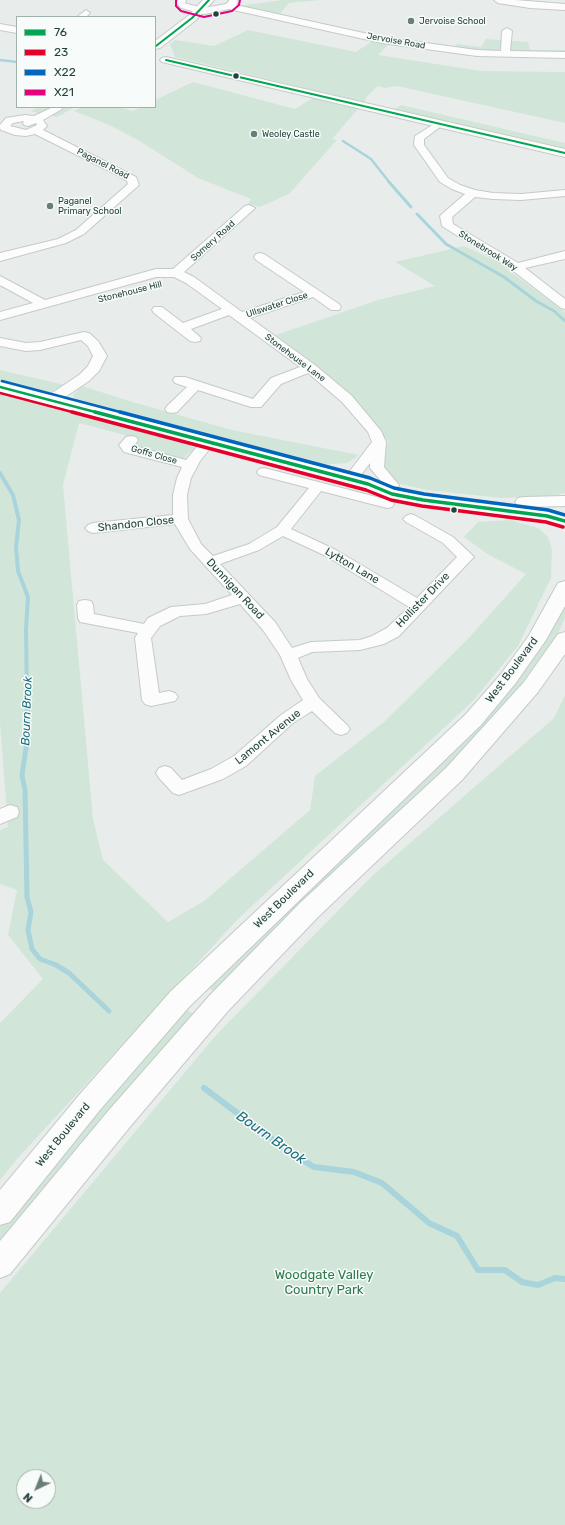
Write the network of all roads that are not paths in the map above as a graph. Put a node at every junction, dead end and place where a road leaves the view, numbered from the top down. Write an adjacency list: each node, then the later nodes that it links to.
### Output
1 (182, 0): 7 (street)
2 (209, 0): 7 (street)
3 (498, 0): 6 (street)
4 (248, 1): 5 (street)
5 (232, 3): 7 (street); 12 (street, Jervoise Road)
6 (565, 7)
7 (200, 10): 11 (street)
8 (0, 27): 9 (street)
9 (16, 30)
10 (507, 31): 12 (street)
11 (156, 46): 14 (street)
12 (505, 54): 13 (street, Jervoise Road)
13 (565, 55)
14 (160, 62): 18 (street)
15 (56, 109): 19 (street)
16 (0, 118): 17 (street)
17 (10, 120): 19 (street); 20 (street)
18 (440, 124): 22 (street); 23 (street)
19 (36, 125): 20 (street); 28 (street, Paganel Road)
20 (10, 132): 21 (street)
21 (0, 136)
22 (565, 153)
23 (473, 193): 24 (street); 29 (street, Stonebrook Way)
24 (565, 193)
25 (249, 208): 30 (street, Somery Road)
26 (565, 255): 29 (street)
27 (260, 257): 33 (street, Ullswater Close)
28 (0, 258)
29 (516, 267): 35 (street, Stonebrook Way)
30 (176, 273): 32 (street); 34 (street, Stonehouse Hill)
31 (0, 280): 34 (street)
32 (198, 286): 38 (street, Stonehouse Lane); 40 (street, Stonehouse Hill)
33 (314, 293): 36 (street, Ullswater Close); 38 (street, Ullswater Close)
34 (44, 304): 39 (street, Stonehouse Hill)
35 (565, 305)
36 (335, 308)
37 (158, 310): 41 (street)
38 (236, 313): 41 (street, Ullswater Close); 44 (street, Stonehouse Lane)
39 (0, 316)
40 (0, 327)
41 (182, 328): 42 (street)
42 (195, 338)
43 (8, 341): 48 (street)
44 (310, 368): 46 (street); 52 (street, Stonehouse Lane)
45 (180, 380): 46 (street)
46 (195, 386): 49 (street)
47 (0, 387): 48 (street)
48 (51, 400): 51 (street)
49 (172, 409)
50 (131, 440): 53 (street, Goffs Close)
51 (209, 441): 53 (street, Dunnigan Road); 55 (street)
52 (379, 442): 55 (street); 57 (street)
53 (190, 465): 63 (street, Dunnigan Road)
54 (264, 472): 58 (street)
55 (350, 480): 56 (street)
56 (368, 484): 57 (street); 64 (street)
57 (392, 485): 59 (street)
58 (318, 486): 60 (street); 66 (street)
59 (565, 501)
60 (387, 504)
61 (565, 508): 64 (street)
62 (411, 519): 71 (street, Hollister Drive)
63 (180, 520): 65 (street, Shandon Close); 67 (street, Dunnigan Road)
64 (565, 520)
65 (93, 528)
66 (282, 530): 67 (street); 71 (street, Lytton Lane)
67 (211, 562): 69 (street, Dunnigan Road)
68 (565, 587): 79 (street, West Boulevard)
69 (241, 598): 72 (street); 74 (street, Dunnigan Road)
70 (85, 605): 72 (street)
71 (419, 606): 74 (street, Hollister Drive)
72 (148, 630): 75 (street)
73 (565, 639): 80 (street)
74 (288, 655): 76 (street, Dunnigan Road)
75 (169, 697)
76 (313, 702): 77 (street, Dunnigan Road); 78 (street, Lamont Avenue)
77 (340, 729)
78 (165, 772)
79 (0, 1212)
80 (0, 1264)

